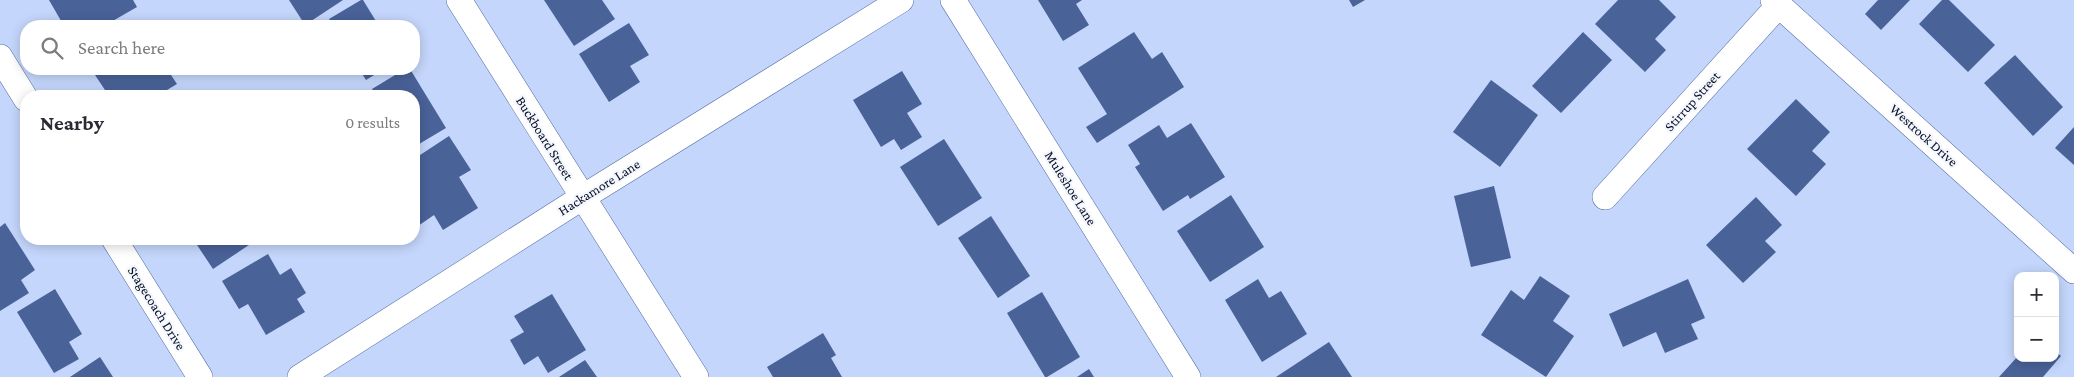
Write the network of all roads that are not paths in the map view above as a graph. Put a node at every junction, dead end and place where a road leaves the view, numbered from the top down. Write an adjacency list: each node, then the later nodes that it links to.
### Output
1 (459, 0): 7 (street, Buckboard Street)
2 (901, 0): 7 (street, Hackamore Lane)
3 (953, 0): 14 (street, Muleshoe Lane)
4 (1776, 3): 8 (street, Stirrup Street); 10 (street, Westrock Drive)
5 (0, 57): 6 (street)
6 (20, 90)
7 (583, 197): 12 (street, Hackamore Lane); 13 (street, Buckboard Street)
8 (1605, 197)
9 (118, 245): 11 (street, Stagecoach Drive)
10 (2074, 271)
11 (200, 377)
12 (300, 377)
13 (696, 377)
14 (1188, 377)

